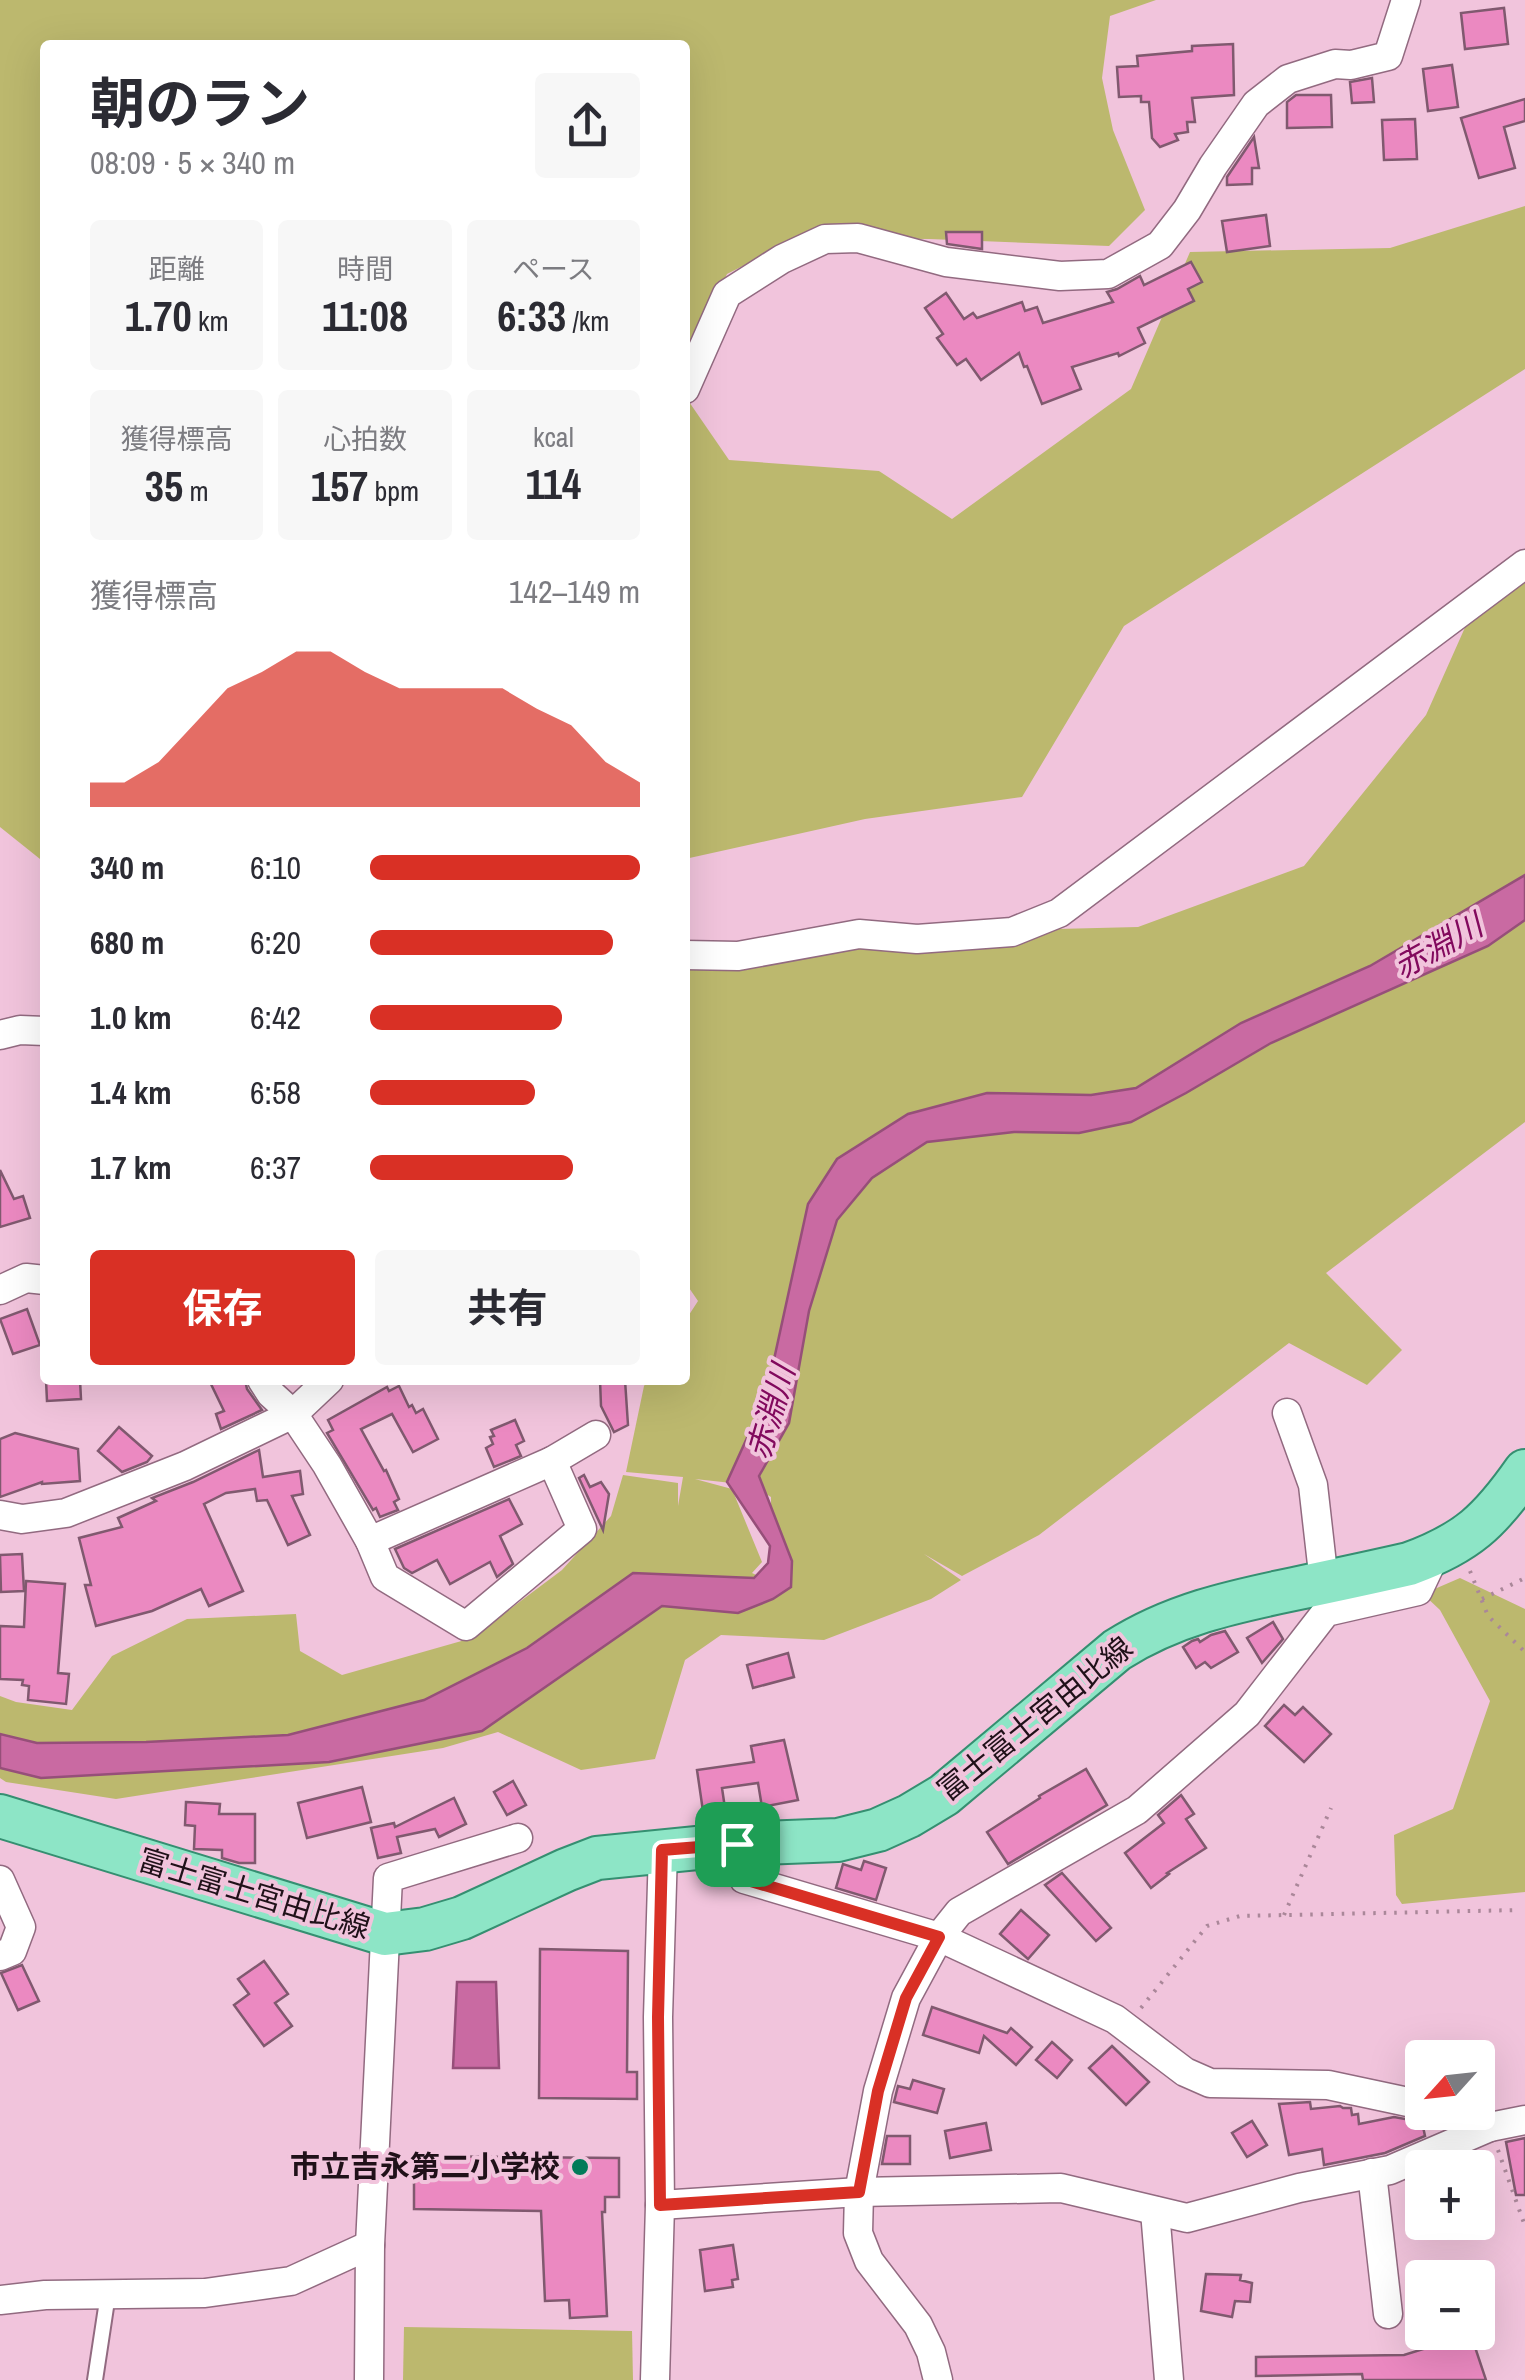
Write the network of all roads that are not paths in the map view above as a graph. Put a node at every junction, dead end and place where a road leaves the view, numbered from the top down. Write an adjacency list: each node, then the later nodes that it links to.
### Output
1 (1406, 0): 2 (street)
2 (690, 379)
3 (1525, 564): 4 (street)
4 (690, 956)
5 (40, 1031): 6 (street)
6 (0, 1035)
7 (40, 1279): 8 (street)
8 (0, 1290)
9 (265, 1385): 12 (street)
10 (325, 1385): 12 (street)
11 (1288, 1413): 19 (street)
12 (294, 1414): 16 (street); 17 (street)
13 (596, 1435): 14 (street)
14 (552, 1461): 17 (street); 17 (street)
15 (1525, 1471): 18 (main road, 富士富士宮由比線)
16 (0, 1515)
17 (370, 1541)
18 (1446, 1549): 19 (main road, 富士富士宮由比線); 26 (street)
19 (1324, 1582): 22 (main road, 富士富士宮由比線)
20 (0, 1816): 25 (main road, 富士富士宮由比線)
21 (518, 1838): 25 (street)
22 (737, 1844): 23 (main road, 富士富士宮由比線); 26 (street)
23 (662, 1850): 25 (main road, 富士富士宮由比線); 34 (street)
24 (0, 1880): 27 (street)
25 (385, 1934): 36 (street)
26 (939, 1937): 28 (street); 33 (street)
27 (0, 1956)
28 (1405, 2101)
29 (1525, 2120): 30 (street)
30 (1495, 2126)
31 (1483, 2130): 32 (street)
32 (1372, 2174): 35 (street); 39 (street)
33 (859, 2192): 34 (street); 35 (street); 43 (street)
34 (660, 2205): 42 (street)
35 (1155, 2211): 44 (street)
36 (370, 2245): 37 (street); 41 (street)
37 (108, 2294): 38 (street); 40 (lane)
38 (0, 2300)
39 (1388, 2314)
40 (95, 2380)
41 (370, 2380)
42 (655, 2380)
43 (938, 2380)
44 (1169, 2380)

